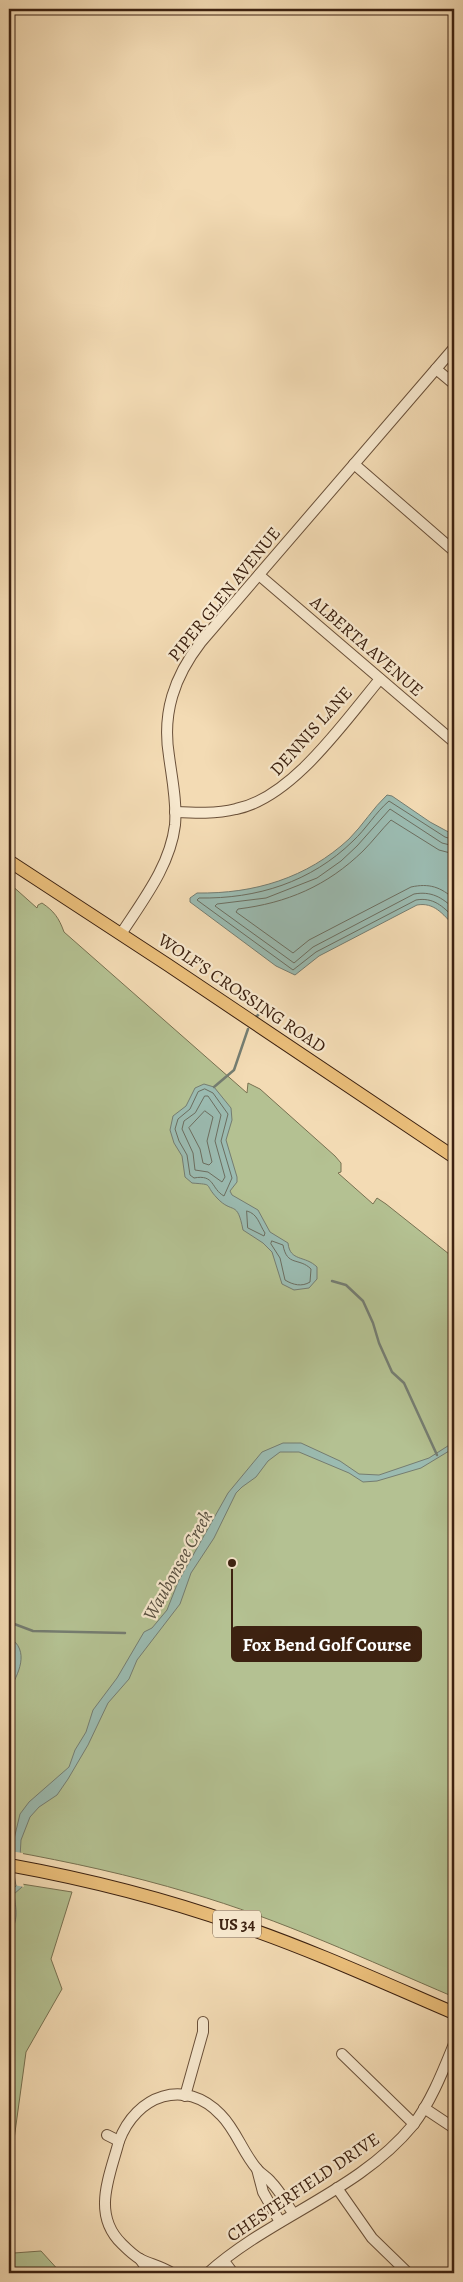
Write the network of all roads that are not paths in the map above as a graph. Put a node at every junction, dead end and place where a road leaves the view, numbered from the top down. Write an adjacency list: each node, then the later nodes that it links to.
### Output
1 (454, 348): 2 (street, PIPER GLEN AVENUE)
2 (436, 369): 3 (street); 4 (street, PIPER GLEN AVENUE)
3 (454, 384)
4 (354, 464): 5 (street); 6 (street, PIPER GLEN AVENUE)
5 (454, 551)
6 (259, 575): 7 (street, ALBERTA AVENUE); 9 (street, PIPER GLEN AVENUE)
7 (380, 678): 8 (street, ALBERTA AVENUE); 9 (street, DENNIS LANE)
8 (454, 742)
9 (175, 812): 11 (street, PIPER GLEN AVENUE)
10 (9, 861): 11 (main road, WOLF'S CROSSING ROAD)
11 (121, 934): 12 (main road, WOLF'S CROSSING ROAD)
12 (454, 1157)
13 (9, 1865): 14 (main road, US 34)
14 (454, 2013)
15 (203, 2022): 18 (street)
16 (454, 2044): 19 (street, CHESTERFIELD DRIVE)
17 (342, 2054): 20 (street)
18 (185, 2096): 23 (street); 24 (street)
19 (424, 2108): 20 (street, CHESTERFIELD DRIVE); 21 (street)
20 (414, 2124): 25 (street, CHESTERFIELD DRIVE)
21 (454, 2128)
22 (107, 2135): 23 (street)
23 (119, 2141): 28 (street)
24 (257, 2169): 26 (street); 27 (street)
25 (336, 2188): 26 (street, CHESTERFIELD DRIVE); 34 (street)
26 (293, 2213): 27 (street, CHESTERFIELD DRIVE)
27 (280, 2222): 29 (street, CHESTERFIELD DRIVE)
28 (140, 2259): 30 (street); 31 (street)
29 (224, 2261): 32 (street, CHESTERFIELD DRIVE); 33 (street)
30 (150, 2273)
31 (172, 2273)
32 (208, 2273)
33 (233, 2273)
34 (408, 2273)

